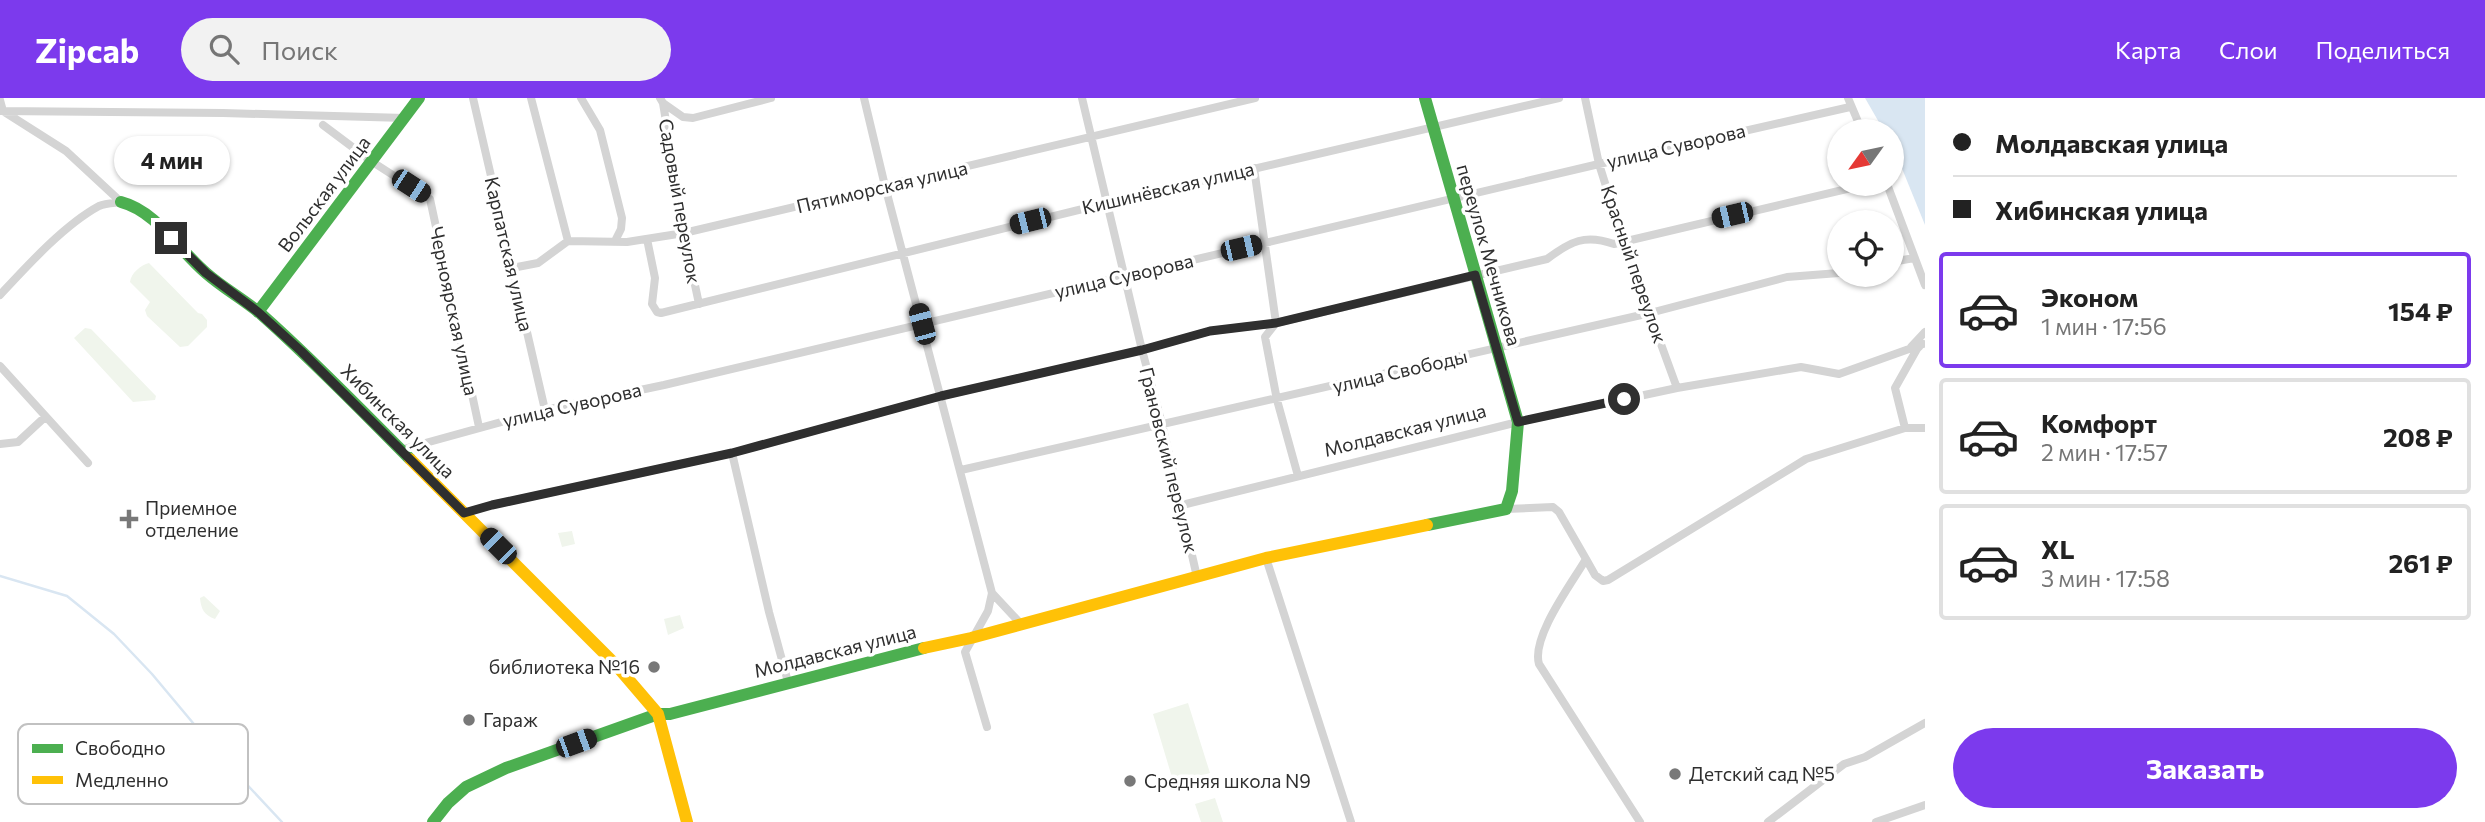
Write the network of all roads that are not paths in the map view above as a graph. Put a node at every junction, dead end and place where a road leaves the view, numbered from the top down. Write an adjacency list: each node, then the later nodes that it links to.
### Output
1 (419, 98): 16 (street, Вольская улица)
2 (473, 98): 39 (street, Карпатская улица)
3 (531, 98): 33 (street)
4 (582, 98): 34 (street)
5 (771, 98): 13 (street)
6 (864, 98): 24 (street)
7 (1082, 98): 20 (street, Грановский переулок)
8 (1255, 98): 20 (street, Пятиморская улица)
9 (1425, 98): 19 (street, переулок Мечникова)
10 (1559, 98): 19 (street, Кишинёвская улица)
11 (1585, 98): 22 (street, Красный переулок)
12 (0, 100): 15 (street)
13 (661, 101): 30 (street, Садовый переулок)
14 (1849, 103): 17 (street); 22 (street, улица Суворова)
15 (1, 111): 16 (street); 28 (street, Хибинская улица)
16 (405, 118): 21 (street, Вольская улица)
17 (1856, 119)
18 (323, 125): 21 (street, Черноярская улица)
19 (1433, 127): 23 (street, Кишинёвская улица); 27 (street, переулок Мечникова)
20 (1091, 137): 24 (street, Пятиморская улица); 29 (street, Грановский переулок)
21 (371, 161): 46 (street, Вольская улица); 63 (street, Черноярская улица)
22 (1599, 164): 27 (street, улица Суворова); 32 (street, Красный переулок)
23 (1254, 168): 29 (street, Кишинёвская улица); 35 (street)
24 (885, 186): 30 (street, Пятиморская улица); 36 (street)
25 (1827, 193): 32 (street)
26 (1891, 196): 37 (street)
27 (1453, 199): 35 (street, улица Суворова); 41 (street, переулок Мечникова)
28 (121, 202): 44 (street); 46 (street, Хибинская улица)
29 (1107, 203): 36 (street, Кишинёвская улица); 42 (street, Грановский переулок)
30 (684, 233): 31 (street, Пятиморская улица); 45 (street, Садовый переулок)
31 (647, 239): 34 (street, Пятиморская улица); 45 (street, Кишинёвская улица)
32 (1623, 240): 41 (street); 47 (street, Красный переулок)
33 (568, 241): 34 (street, Пятиморская улица); 39 (street)
34 (615, 241)
35 (1264, 243): 42 (street, улица Суворова); 48 (street)
36 (902, 252): 45 (street, Кишинёвская улица); 49 (street)
37 (1914, 258): 38 (street); 43 (street)
38 (1904, 260)
39 (512, 268): 59 (street, Карпатская улица)
40 (1827, 274): 47 (street, улица Свободы)
41 (1475, 275): 48 (street); 52 (street, переулок Мечникова)
42 (1125, 276): 49 (street, улица Суворова); 54 (street, Грановский переулок)
43 (1925, 285)
44 (0, 295)
45 (699, 304)
46 (258, 312): 67 (street, Хибинская улица)
47 (1650, 313): 52 (street, улица Свободы); 56 (street, Красный переулок)
48 (1276, 323): 54 (street); 58 (street)
49 (922, 324): 57 (street); 59 (street, улица Суворова)
50 (1925, 332): 53 (street)
51 (1924, 343): 53 (street, Молдавская улица); 64 (street)
52 (1496, 348): 58 (street, улица Свободы); 61 (street, переулок Мечникова)
53 (1909, 349): 56 (street, Молдавская улица)
54 (1142, 350): 57 (street); 62 (street, Грановский переулок)
55 (0, 366): 60 (street)
56 (1677, 388): 61 (street, Молдавская улица)
57 (941, 396): 68 (street); 70 (street)
58 (1277, 400): 62 (street, улица Свободы); 71 (street)
59 (545, 410): 63 (street, улица Суворова)
60 (45, 417): 66 (street); 69 (street)
61 (1518, 422): 71 (street, Молдавская улица); 73 (street)
62 (1162, 424): 70 (street, улица Свободы); 72 (street, Грановский переулок)
63 (480, 427): 67 (street, улица Суворова)
64 (1905, 428): 65 (street); 76 (street)
65 (1925, 428)
66 (0, 444)
67 (400, 450): 74 (street, Хибинская улица)
68 (732, 453): 74 (street); 81 (street)
69 (88, 463)
70 (961, 470): 78 (street)
71 (1297, 476): 72 (street, Молдавская улица)
72 (1182, 505): 77 (street, Грановский переулок)
73 (1506, 509): 75 (street, Молдавская улица); 76 (street)
74 (464, 513): 82 (street, Хибинская улица)
75 (1266, 558): 77 (street, Молдавская улица); 88 (street)
76 (1586, 559): 89 (street)
77 (1197, 577): 79 (street, Молдавская улица)
78 (992, 593): 79 (street); 80 (street)
79 (1021, 624): 80 (street, Молдавская улица)
80 (971, 638): 81 (street, Молдавская улица); 84 (street)
81 (789, 682): 82 (street, Молдавская улица)
82 (658, 714): 86 (street, Молдавская улица); 87 (street, Хибинская улица)
83 (1925, 723): 90 (street)
84 (987, 727)
85 (1925, 805): 91 (street)
86 (433, 822)
87 (687, 822)
88 (1351, 822)
89 (1640, 822)
90 (1768, 822)
91 (1876, 822)

